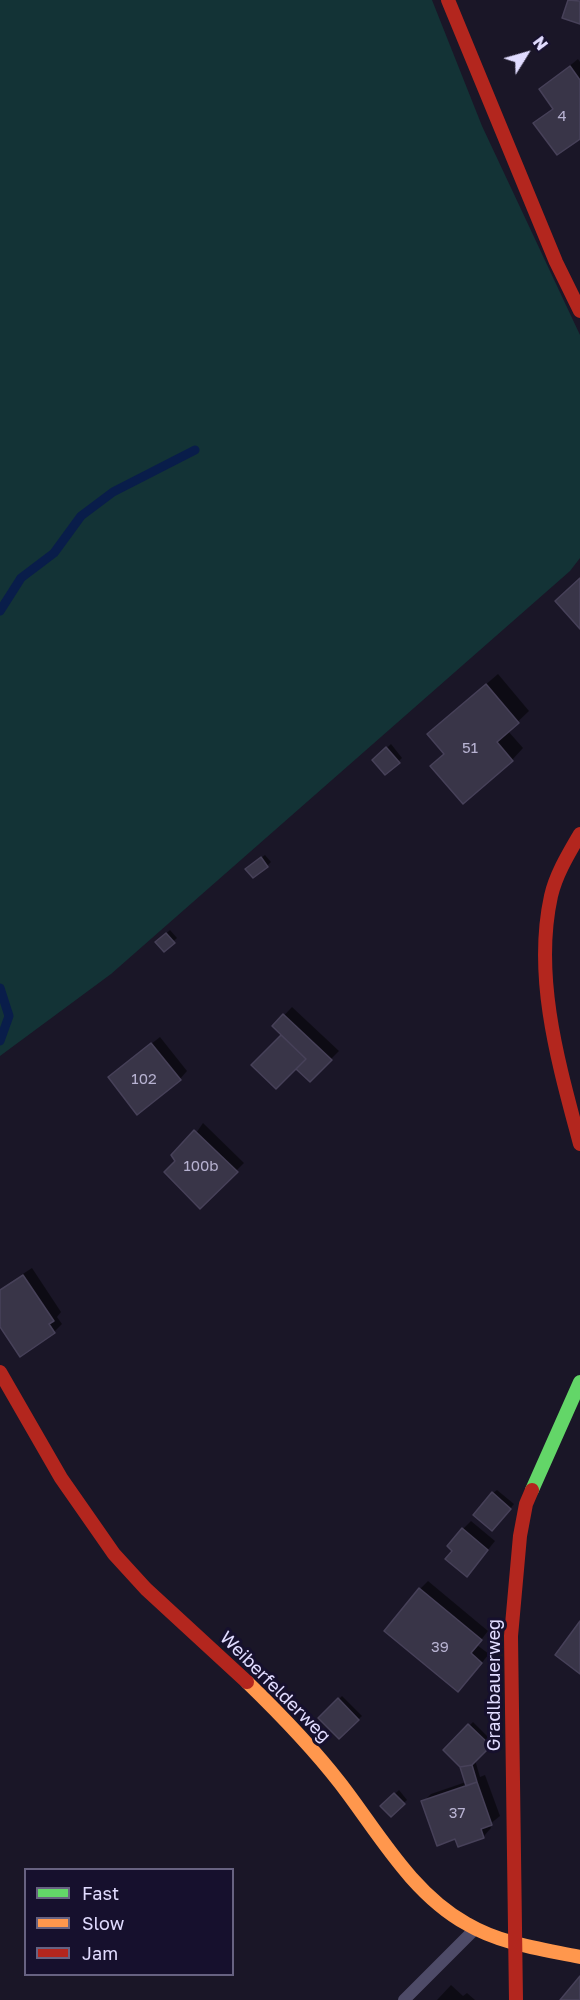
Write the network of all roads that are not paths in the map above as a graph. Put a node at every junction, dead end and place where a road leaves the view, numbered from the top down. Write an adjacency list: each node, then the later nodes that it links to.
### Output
1 (447, 0): 2 (street)
2 (580, 311)
3 (580, 834): 4 (street)
4 (580, 1144)
5 (0, 1371): 7 (street, Weiberfelderweg)
6 (580, 1383): 8 (street, Gradlbauerweg)
7 (475, 1929): 8 (street, Weiberfelderweg); 10 (lane)
8 (517, 1944): 9 (street, Weiberfelderweg); 11 (street, Gradlbauerweg)
9 (580, 1957)
10 (404, 2000)
11 (516, 2000)

